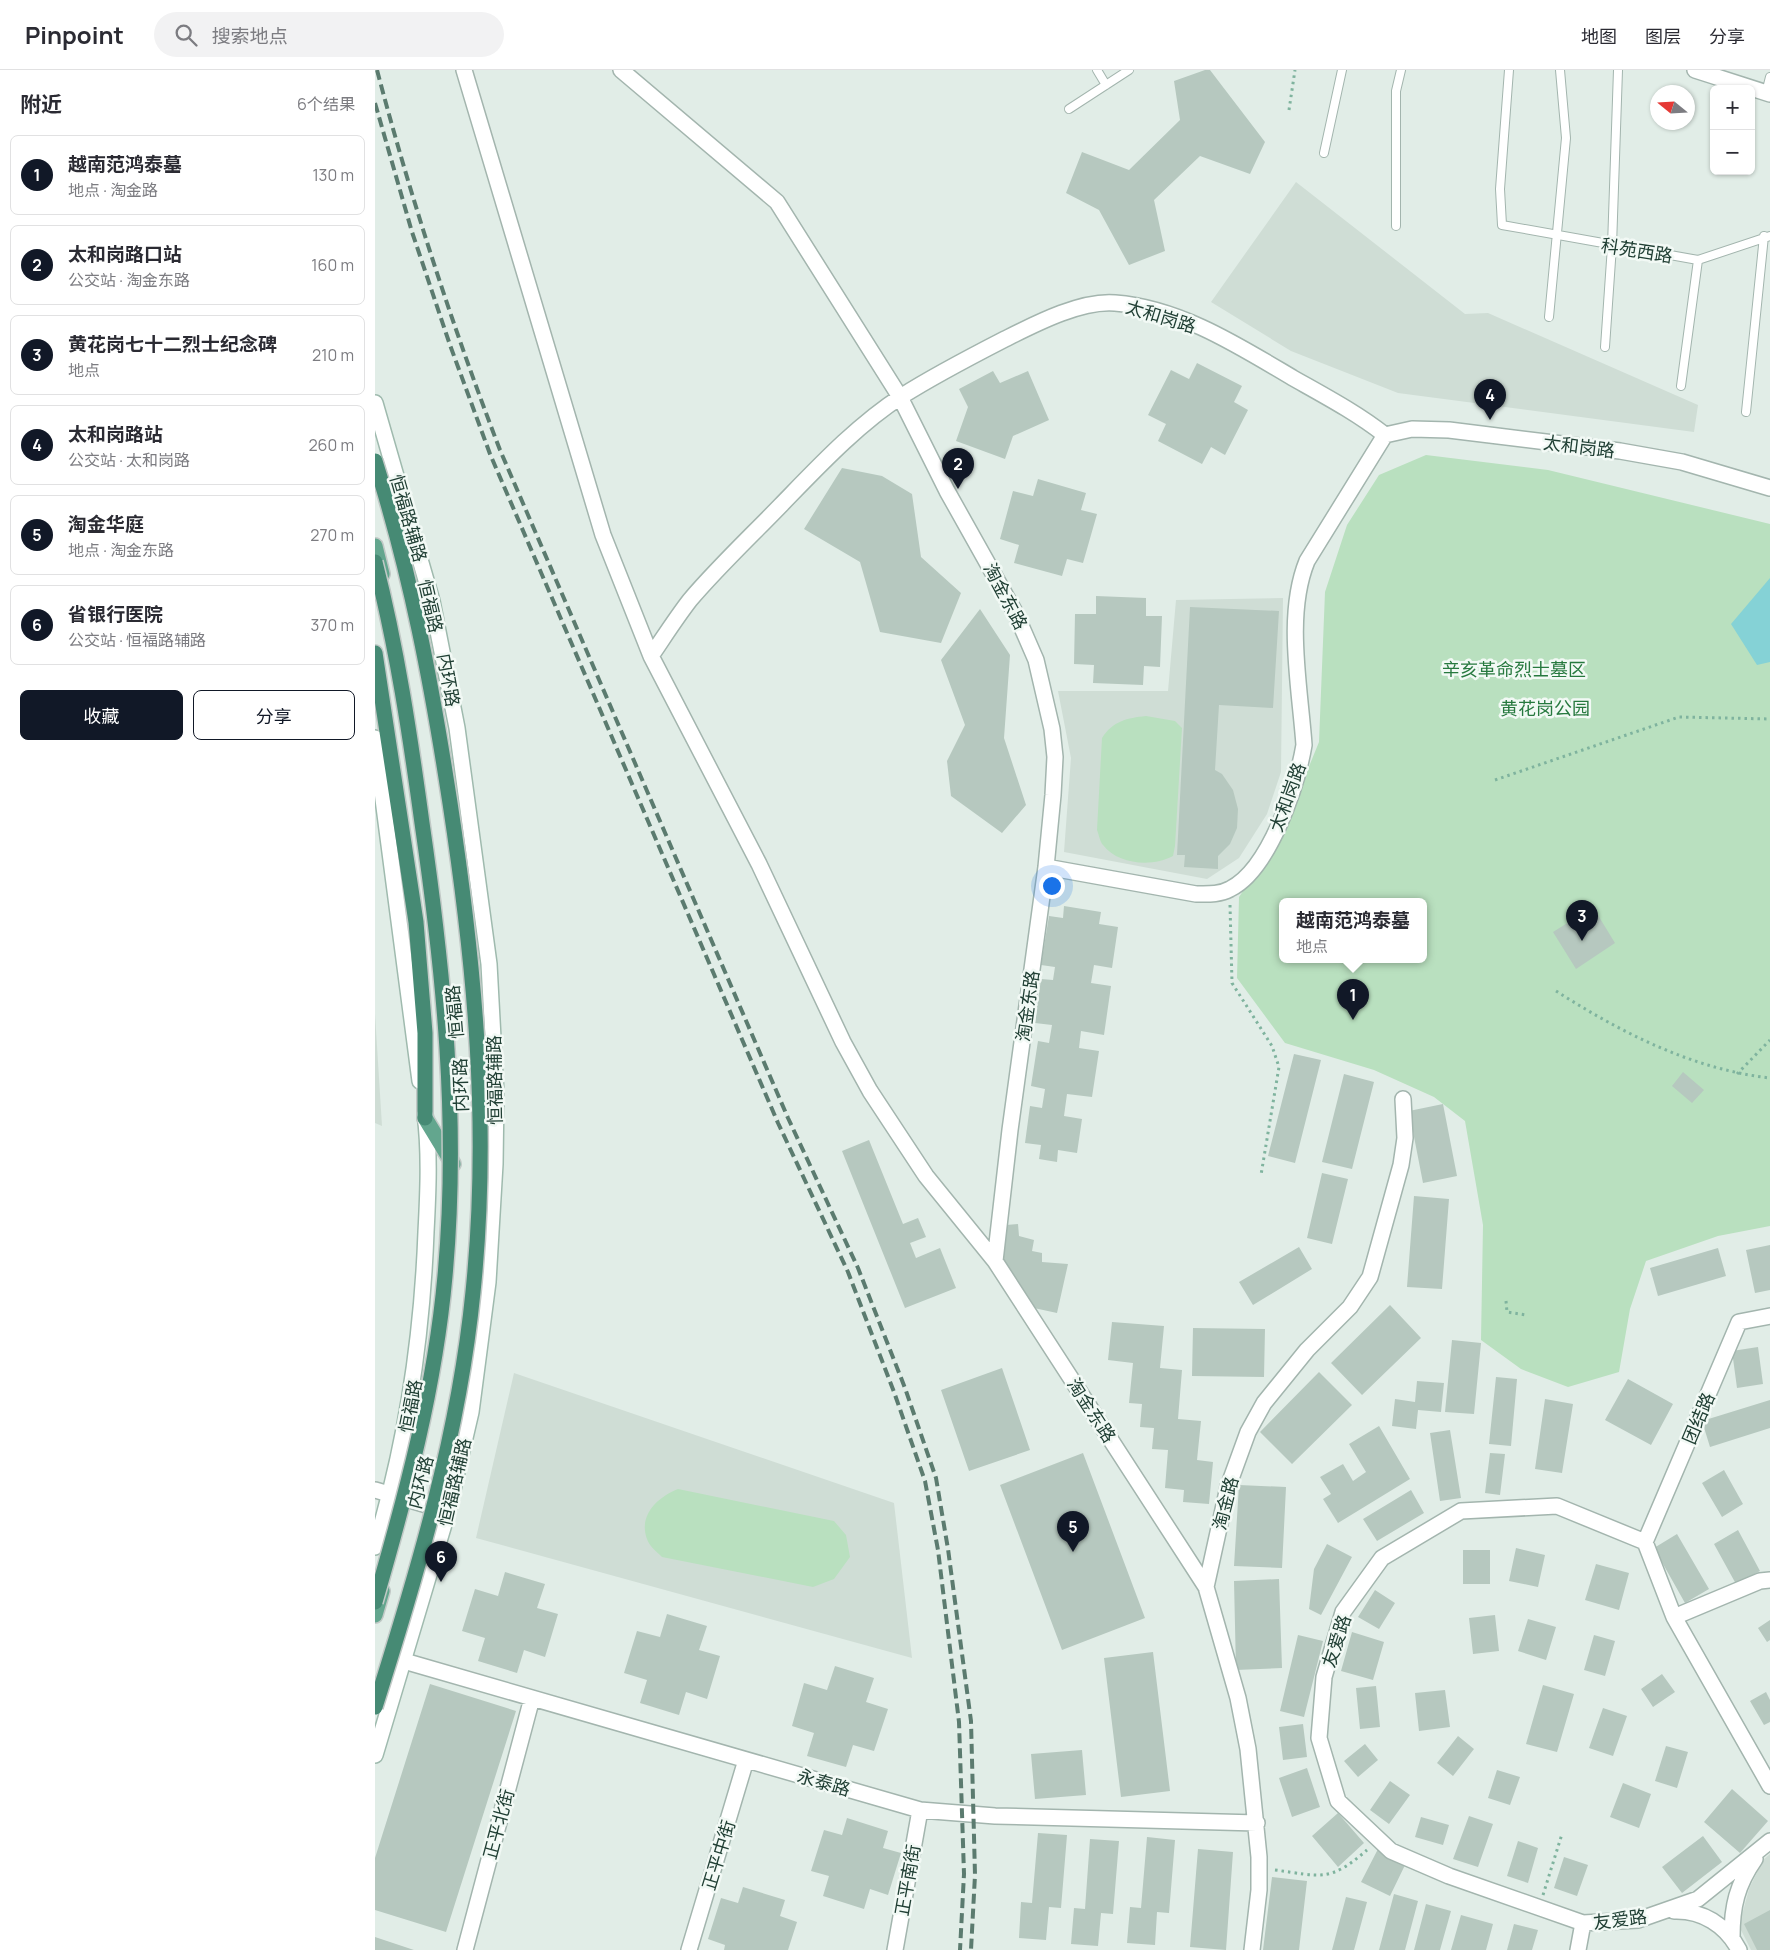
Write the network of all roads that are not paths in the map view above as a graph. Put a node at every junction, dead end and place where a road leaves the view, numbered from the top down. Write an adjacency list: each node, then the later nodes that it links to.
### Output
1 (463, 70): 34 (street)
2 (621, 70): 24 (street, 淘金东路)
3 (1097, 70): 12 (lane)
4 (1129, 70): 12 (lane)
5 (1342, 70): 15 (lane)
6 (1401, 70): 16 (lane)
7 (1509, 70): 17 (lane, 科苑西路)
8 (1560, 70): 17 (lane)
9 (1618, 70): 19 (lane)
10 (1695, 70): 13 (street)
11 (1770, 77): 13 (lane)
12 (1106, 85): 14 (lane)
13 (1768, 93)
14 (1069, 109)
15 (1324, 153)
16 (1395, 226)
17 (1557, 235): 19 (lane, 科苑西路); 21 (lane)
18 (1767, 236): 20 (lane, 科苑西路); 26 (lane)
19 (1612, 246): 20 (lane, 科苑西路); 22 (lane)
20 (1698, 260): 23 (lane)
21 (1549, 317)
22 (1605, 347)
23 (1681, 386)
24 (900, 397): 27 (street, 太和岗路); 34 (street, 太和岗路); 36 (street, 淘金东路)
25 (375, 403): 46 (street, 恒福路辅路)
26 (1746, 412)
27 (1385, 435): 30 (street, 太和岗路); 36 (street, 太和岗路)
28 (375, 461): 57 (highway, 内环路, bridge)
29 (375, 471): 45 (main road, 恒福路)
30 (1770, 488)
31 (375, 546): 39 (main road, 恒福路)
32 (375, 562): 51 (highway, 内环路, bridge)
33 (375, 653): 38 (highway)
34 (651, 656): 40 (street)
35 (375, 738): 38 (street)
36 (1046, 867): 40 (street, 淘金东路)
37 (1403, 1099): 50 (street, 淘金路)
38 (425, 1118): 39 (main road); 43 (street)
39 (455, 1166): 44 (main road, 恒福路)
40 (995, 1261): 50 (street, 淘金东路)
41 (1770, 1316): 47 (street, 团结路)
42 (375, 1490): 43 (street)
43 (390, 1495): 44 (street); 48 (street)
44 (409, 1500): 45 (street); 52 (main road, 恒福路)
45 (431, 1507): 46 (street); 55 (main road, 恒福路)
46 (448, 1511): 54 (street, 恒福路辅路)
47 (1645, 1542): 53 (street); 65 (street, 友爱路)
48 (375, 1547)
49 (1770, 1580): 53 (street)
50 (1206, 1587): 62 (street, 淘金路)
51 (375, 1602)
52 (375, 1615)
53 (1674, 1617): 60 (street)
54 (404, 1661): 56 (street, 永泰路); 58 (street, 恒福路辅路)
55 (375, 1698)
56 (532, 1698): 59 (street, 永泰路); 67 (street, 正平北街)
57 (375, 1707)
58 (375, 1755)
59 (746, 1760): 61 (street, 永泰路); 68 (street, 正平中街)
60 (1770, 1786)
61 (920, 1810): 62 (street, 永泰路); 69 (street, 正平南街)
62 (1257, 1823): 70 (street, 淘金路)
63 (1766, 1844): 64 (street, 友爱路); 66 (street)
64 (1665, 1911): 65 (street, 友爱路); 66 (street)
65 (1583, 1923): 71 (street)
66 (1736, 1944)
67 (465, 1950)
68 (689, 1950)
69 (895, 1950)
70 (1252, 1950)
71 (1579, 1950)

